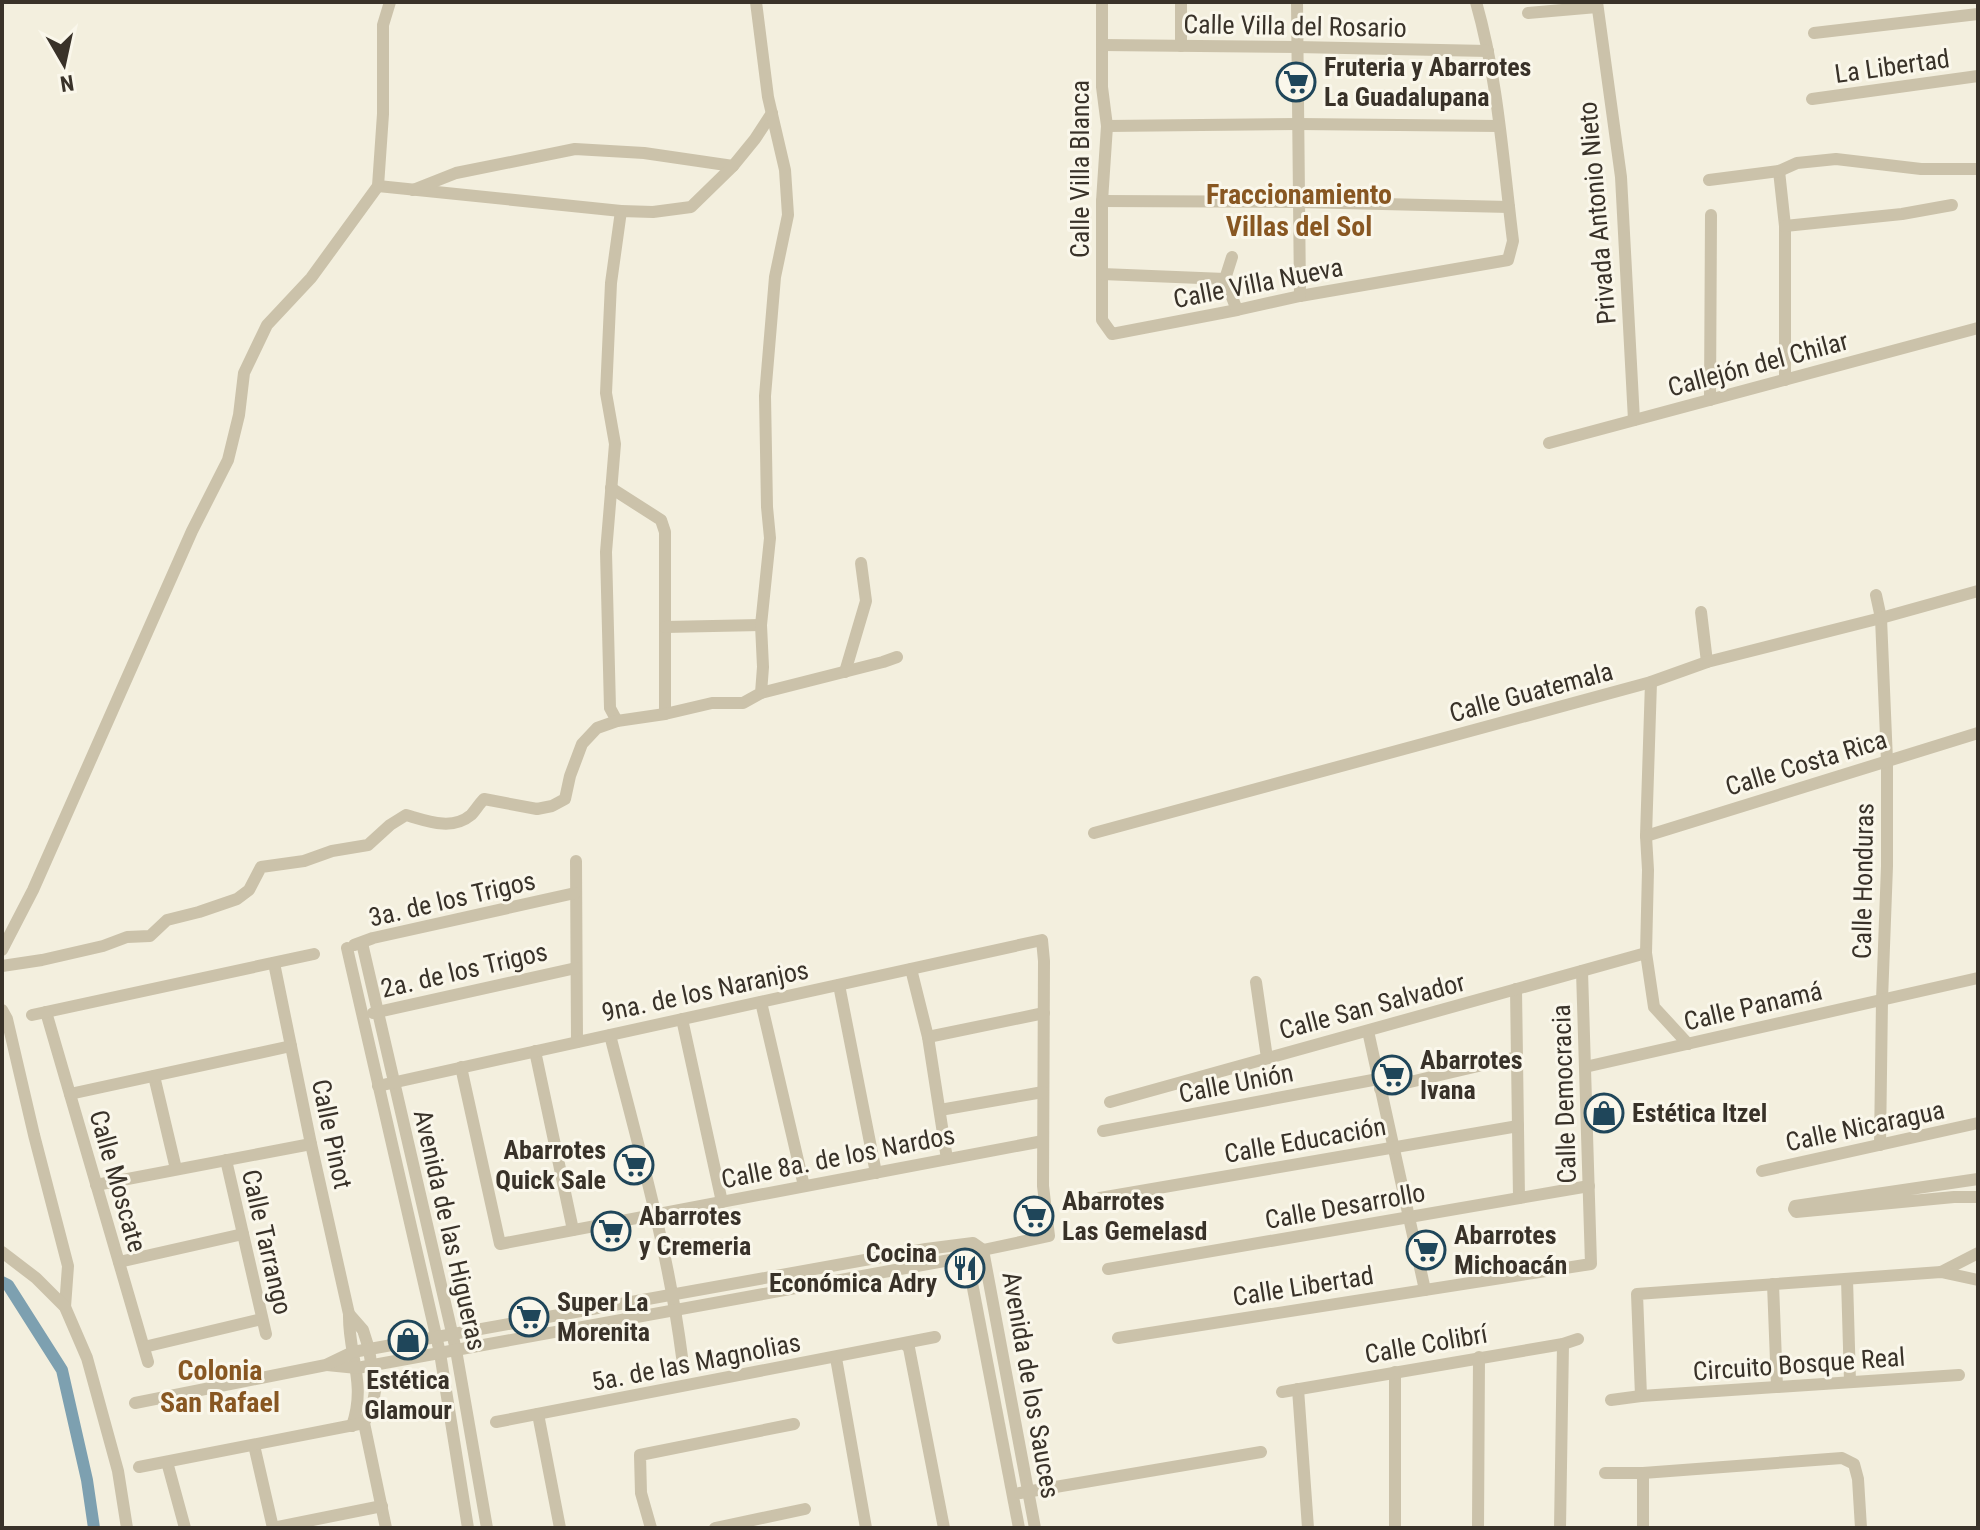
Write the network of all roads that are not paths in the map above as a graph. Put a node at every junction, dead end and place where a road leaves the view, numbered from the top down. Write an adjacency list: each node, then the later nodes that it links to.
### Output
1 (390, 2): 25 (street)
2 (756, 2): 17 (street)
3 (1102, 2): 11 (street, Calle Villa Blanca)
4 (1181, 2): 12 (street)
5 (1297, 2): 13 (street)
6 (1476, 2): 14 (street)
7 (1597, 4): 8 (street); 43 (street, Privada Antonio Nieto)
8 (1528, 13)
9 (1978, 14): 10 (street)
10 (1814, 33)
11 (1102, 45): 12 (street, Calle Villa del Rosario); 19 (street, Calle Villa Blanca)
12 (1181, 46): 13 (street, Calle Villa del Rosario)
13 (1297, 47): 14 (street, Calle Villa del Rosario); 18 (street)
14 (1488, 51): 20 (street)
15 (1978, 76): 16 (street, La Libertad)
16 (1812, 99)
17 (772, 113): 21 (street); 51 (street)
18 (1298, 124): 19 (street); 20 (street); 28 (street)
19 (1107, 126): 27 (street, Calle Villa Blanca)
20 (1499, 126): 30 (street)
21 (733, 166): 26 (street); 31 (street)
22 (1978, 169): 23 (street)
23 (1779, 171): 24 (street); 33 (street)
24 (1709, 180)
25 (378, 186): 26 (street); 68 (street)
26 (413, 190): 31 (street)
27 (1102, 201): 28 (street); 35 (street, Calle Villa Blanca)
28 (1298, 202): 30 (street); 37 (street)
29 (1952, 205): 33 (street)
30 (1509, 207): 37 (street, Calle Villa Nueva)
31 (621, 211): 45 (street)
32 (1711, 215): 42 (street)
33 (1785, 226): 41 (street)
34 (1232, 257): 36 (street)
35 (1102, 274): 36 (street); 40 (street, Calle Villa Blanca)
36 (1225, 279): 38 (street)
37 (1300, 296): 38 (street, Calle Villa Nueva)
38 (1237, 310): 40 (street, Calle Villa Nueva)
39 (1978, 328): 41 (street, Callejón del Chilar)
40 (1112, 334)
41 (1785, 380): 42 (street, Callejón del Chilar)
42 (1710, 400): 43 (street, Callejón del Chilar)
43 (1634, 420): 44 (street, Callejón del Chilar)
44 (1549, 443)
45 (611, 488): 52 (street); 59 (street)
46 (861, 563): 55 (street)
47 (1978, 591): 50 (street, Calle Guatemala)
48 (1876, 595): 50 (street, Calle Honduras)
49 (1701, 612): 54 (street)
50 (1881, 618): 54 (street, Calle Guatemala); 61 (street, Calle Honduras)
51 (761, 625): 52 (street); 57 (street)
52 (665, 627): 58 (street)
53 (897, 657): 55 (street)
54 (1707, 662): 56 (street, Calle Guatemala)
55 (845, 672): 57 (street)
56 (1651, 682): 62 (street, Calle Guatemala); 63 (street)
57 (761, 693): 58 (street)
58 (665, 714): 59 (street)
59 (617, 721): 72 (street)
60 (1978, 733): 61 (street, Calle Costa Rica)
61 (1887, 761): 63 (street, Calle Costa Rica); 80 (street, Calle Honduras)
62 (1094, 833)
63 (1646, 836): 69 (street)
64 (576, 861): 65 (street)
65 (575, 893): 66 (street, 3a. de los Trigos); 73 (street)
66 (362, 943): 67 (street, 3a. de los Trigos); 84 (street, Avenida de las Higueras)
67 (343, 948): 86 (street, Avenida de las Higueras)
68 (2, 950)
69 (1646, 953): 75 (street, Calle San Salvador); 93 (street)
70 (314, 954): 71 (street)
71 (274, 963): 83 (street); 94 (street, Calle Pinot)
72 (2, 966)
73 (576, 968): 84 (street, 2a. de los Trigos); 92 (street)
74 (911, 969): 78 (street, 9na. de los Naranjos); 85 (street, 9na. de los Naranjos); 91 (street)
75 (1582, 971): 79 (street, Calle San Salvador); 99 (street, Calle Democracia)
76 (1978, 978): 80 (street, Calle Panamá)
77 (1256, 982): 97 (street)
78 (839, 985): 81 (street, 9na. de los Naranjos); 119 (street)
79 (1516, 989): 89 (street, Calle San Salvador); 96 (street)
80 (1882, 1000): 93 (street, Calle Panamá); 113 (street, Calle Honduras)
81 (761, 1002): 88 (street, 9na. de los Naranjos); 123 (street)
82 (2, 1010): 147 (street)
83 (46, 1012): 87 (street); 105 (street, Calle Moscate)
84 (378, 1013): 86 (street, 2a. de los Trigos); 101 (street, Avenida de las Higueras)
85 (1044, 1013): 91 (street); 104 (street)
86 (362, 1014): 103 (street, Avenida de las Higueras)
87 (32, 1015)
88 (682, 1019): 90 (street, 9na. de los Naranjos); 129 (street)
89 (1368, 1031): 97 (street, Calle San Salvador); 102 (street)
90 (610, 1035): 92 (street, 9na. de los Naranjos); 130 (street)
91 (928, 1037): 107 (street)
92 (577, 1042): 95 (street, 9na. de los Naranjos)
93 (1688, 1044): 99 (street, Calle Panamá)
94 (291, 1046): 100 (street); 112 (street, Calle Pinot)
95 (535, 1051): 98 (street, 9na. de los Naranjos); 132 (street)
96 (1517, 1057): 102 (street, Calle Unión); 109 (street)
97 (1267, 1058): 106 (street, Calle San Salvador)
98 (461, 1067): 101 (street, 9na. de los Naranjos); 132 (street, Calle 8a. de los Nardos)
99 (1585, 1067): 124 (street, Calle Democracia)
100 (154, 1076): 105 (street); 117 (street)
101 (394, 1082): 103 (street, 9na. de los Naranjos); 152 (street, Avenida de las Higueras)
102 (1379, 1084): 110 (street, Calle Unión); 114 (street)
103 (378, 1086): 153 (street, Avenida de las Higueras)
104 (1043, 1092): 107 (street); 111 (street)
105 (70, 1094): 122 (street, Calle Moscate)
106 (1110, 1102)
107 (940, 1110): 115 (street)
108 (1978, 1123): 113 (street, Calle Nicaragua)
109 (1518, 1126): 114 (street, Calle Educación); 128 (street)
110 (1103, 1131)
111 (1043, 1141): 115 (street, Calle 8a. de los Nardos); 134 (street)
112 (311, 1144): 116 (street); 149 (street, Calle Pinot)
113 (1880, 1145): 118 (street, Calle Nicaragua)
114 (1394, 1147): 127 (street, Calle Educación); 131 (street)
115 (947, 1159): 119 (street, Calle 8a. de los Nardos)
116 (226, 1160): 117 (street); 133 (street, Calle Tarrango)
117 (176, 1169): 122 (street)
118 (1762, 1171)
119 (876, 1173): 123 (street, Calle 8a. de los Nardos)
120 (1978, 1179): 121 (street)
121 (1954, 1182): 125 (street); 125 (street)
122 (96, 1185): 137 (street, Calle Moscate)
123 (804, 1186): 129 (street, Calle 8a. de los Nardos)
124 (1589, 1186): 128 (street, Calle Desarrollo); 139 (street, Calle Democracia)
125 (1954, 1197): 126 (street)
126 (1978, 1197)
127 (1100, 1198)
128 (1519, 1198): 131 (street, Calle Desarrollo)
129 (722, 1202): 130 (street, Calle 8a. de los Nardos)
130 (655, 1215): 132 (street, Calle 8a. de los Nardos); 146 (street)
131 (1409, 1217): 140 (street, Calle Desarrollo); 145 (street)
132 (573, 1230)
133 (243, 1234): 137 (street); 150 (street, Calle Tarrango)
134 (983, 1250): 138 (street); 146 (street); 190 (street, Avenida de los Sauces)
135 (2, 1252): 147 (street)
136 (1978, 1253): 141 (street)
137 (119, 1262): 159 (street, Calle Moscate)
138 (968, 1262): 148 (street); 191 (street, Avenida de los Sauces)
139 (1591, 1264): 145 (street, Calle Libertad)
140 (1108, 1269)
141 (1941, 1272): 142 (street); 143 (street)
142 (1847, 1279): 144 (street); 173 (street)
143 (1978, 1280)
144 (1773, 1284): 174 (street); 177 (street)
145 (1425, 1290): 155 (street, Calle Libertad)
146 (673, 1296): 148 (street); 152 (street)
147 (65, 1307): 196 (street)
148 (676, 1310): 161 (street); 164 (street)
149 (349, 1314): 160 (street, Calle Pinot); 162 (street, Calle Pinot)
150 (262, 1319): 151 (street, Calle Tarrango); 159 (street)
151 (266, 1334)
152 (452, 1335): 153 (street); 161 (street, Avenida de las Higueras)
153 (436, 1337): 160 (street); 163 (street, Avenida de las Higueras)
154 (935, 1337): 157 (street, 5a. de las Magnolias)
155 (1118, 1338)
156 (1578, 1339): 158 (street, Calle Colibrí)
157 (905, 1344): 166 (street, 5a. de las Magnolias); 204 (street)
158 (1563, 1344): 165 (street, Calle Colibrí); 210 (street)
159 (144, 1347): 167 (street, Calle Moscate)
160 (369, 1349): 162 (street); 169 (street, Calle Pinot)
161 (456, 1350): 163 (street); 194 (street, Avenida de las Higueras)
162 (353, 1352): 168 (street); 170 (street, Calle Pinot)
163 (440, 1353): 169 (street); 195 (street, Avenida de las Higueras)
164 (682, 1357)
165 (1479, 1357): 171 (street, Calle Colibrí); 209 (street)
166 (836, 1358): 180 (street, 5a. de las Magnolias); 203 (street)
167 (148, 1362)
168 (326, 1365): 170 (street); 179 (street)
169 (372, 1365): 170 (street); 183 (street, Calle Pinot)
170 (357, 1368): 183 (street, Calle Pinot)
171 (1395, 1372): 175 (street, Calle Colibrí); 208 (street)
172 (1959, 1375): 173 (street, Circuito Bosque Real)
173 (1850, 1382): 174 (street, Circuito Bosque Real)
174 (1777, 1387): 177 (street, Circuito Bosque Real)
175 (1298, 1389): 176 (street, Calle Colibrí); 207 (street)
176 (1282, 1392)
177 (1641, 1396): 178 (street, Circuito Bosque Real)
178 (1611, 1400)
179 (135, 1403)
180 (538, 1414): 181 (street, 5a. de las Magnolias); 200 (street)
181 (496, 1422)
182 (794, 1424): 201 (street)
183 (358, 1425): 184 (street); 192 (street)
184 (254, 1445): 186 (street); 198 (street)
185 (1261, 1452): 190 (street)
186 (167, 1462): 187 (street); 197 (street)
187 (139, 1467)
188 (1605, 1473): 189 (street)
189 (1643, 1473): 211 (street); 212 (street)
190 (1028, 1491): 191 (street); 206 (street, Avenida de los Sauces)
191 (1013, 1494): 205 (street, Avenida de los Sauces)
192 (382, 1506): 198 (street); 199 (street)
193 (805, 1509): 202 (street)
194 (486, 1522): 195 (street)
195 (467, 1524)
196 (127, 1528)
197 (185, 1528)
198 (273, 1528)
199 (386, 1528)
200 (560, 1528)
201 (651, 1528)
202 (715, 1528)
203 (866, 1528)
204 (944, 1528)
205 (1019, 1528)
206 (1035, 1528)
207 (1308, 1528)
208 (1395, 1528)
209 (1478, 1528)
210 (1560, 1528)
211 (1643, 1528)
212 (1861, 1528)

